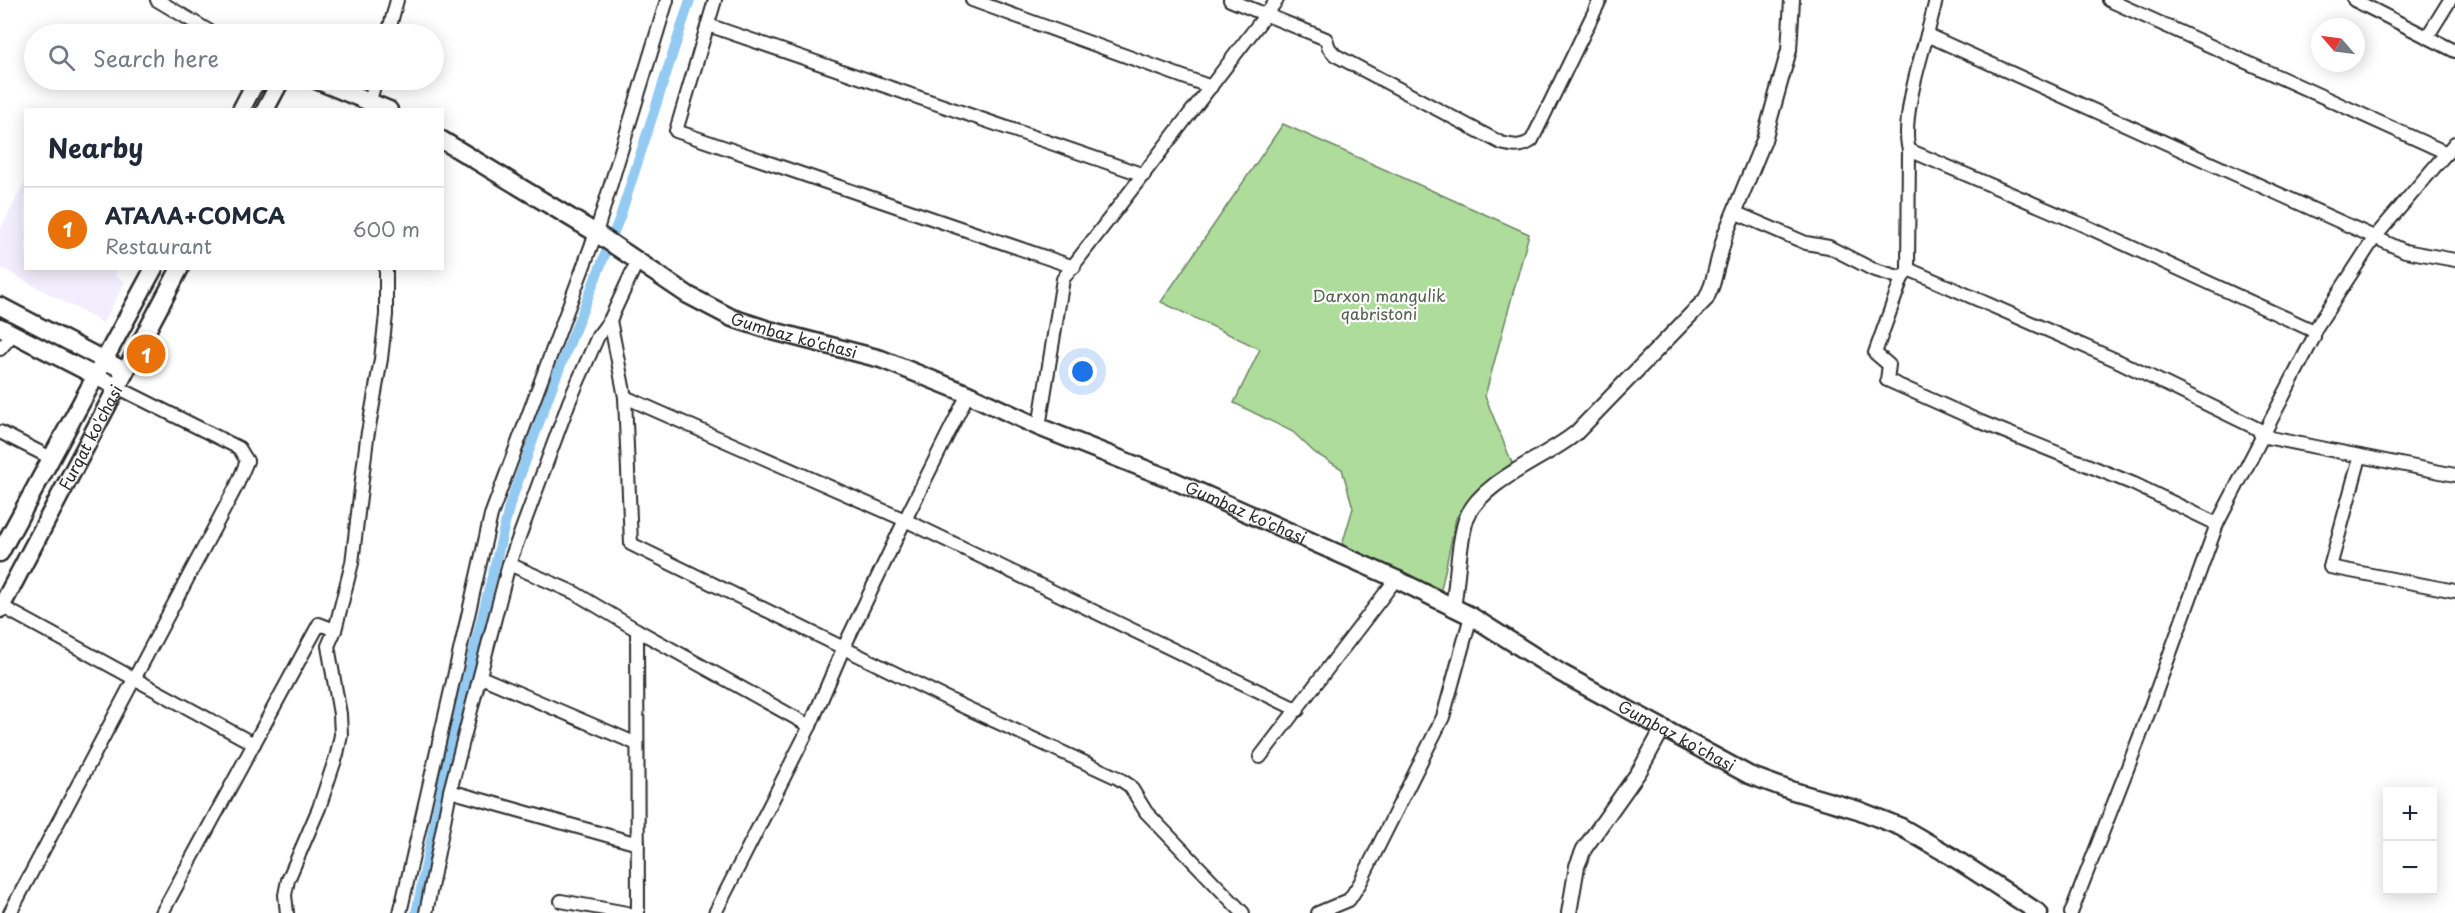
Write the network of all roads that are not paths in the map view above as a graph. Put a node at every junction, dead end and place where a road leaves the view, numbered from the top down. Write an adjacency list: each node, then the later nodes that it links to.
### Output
1 (157, 0): 15 (street)
2 (397, 0): 16 (street)
3 (667, 0): 35 (street)
4 (715, 0): 17 (street)
5 (972, 0): 21 (street)
6 (1230, 0): 14 (street)
7 (1277, 0): 14 (street)
8 (1600, 0): 14 (street)
9 (1792, 0): 34 (street)
10 (1936, 0): 18 (street)
11 (2109, 0): 31 (street)
12 (2354, 0): 19 (street)
13 (2450, 0): 19 (street)
14 (1265, 15): 21 (street)
15 (197, 24)
16 (391, 24)
17 (708, 25): 33 (street); 39 (street)
18 (1927, 35): 32 (street); 36 (street)
19 (2427, 37): 20 (street)
20 (2455, 51)
21 (1211, 87): 33 (street)
22 (251, 90): 27 (main road)
23 (276, 90): 28 (main road)
24 (343, 90): 26 (main road)
25 (373, 90): 26 (street)
26 (370, 100): 29 (main road)
27 (242, 108)
28 (266, 108)
29 (385, 108)
30 (444, 141): 35 (main road, Gumbaz ko'chasi)
31 (2451, 148): 36 (street)
32 (1909, 150): 43 (street); 47 (street)
33 (1144, 175): 39 (street)
34 (1734, 212): 43 (street); 68 (street)
35 (596, 233): 38 (main road, Gumbaz ko'chasi); 87 (street)
36 (2375, 237): 37 (street); 47 (street)
37 (2455, 260)
38 (637, 262): 45 (street); 53 (main road, Gumbaz ko'chasi)
39 (1074, 267): 55 (street)
40 (153, 270): 49 (main road, Furqat ko'chasi)
41 (179, 270): 50 (main road, Furqat ko'chasi)
42 (387, 270): 70 (street)
43 (1905, 273): 57 (street); 62 (street)
44 (0, 306): 49 (main road)
45 (610, 320): 54 (street); 64 (street)
46 (6, 330): 48 (street); 51 (main road)
47 (2314, 331): 57 (street)
48 (0, 349)
49 (104, 360): 50 (main road); 51 (main road, Furqat ko'chasi)
50 (126, 371): 52 (main road, Furqat ko'chasi)
51 (96, 376): 52 (main road); 59 (main road, Furqat ko'chasi)
52 (117, 387): 67 (main road, Furqat ko'chasi); 74 (street)
53 (968, 394): 55 (main road, Gumbaz ko'chasi); 61 (street)
54 (625, 397): 61 (street); 72 (street)
55 (1039, 427): 65 (main road, Gumbaz ko'chasi)
56 (0, 432): 59 (street)
57 (2261, 436): 58 (street); 62 (street)
58 (2360, 457): 60 (street); 66 (street)
59 (51, 458): 63 (main road, Furqat ko'chasi)
60 (2455, 475)
61 (905, 520): 72 (street); 75 (street)
62 (2217, 524): 96 (street)
63 (0, 553)
64 (509, 564): 71 (street); 73 (street)
65 (1396, 579): 68 (main road, Gumbaz ko'chasi); 75 (street)
66 (2455, 591)
67 (1, 607): 74 (street)
68 (1454, 608): 69 (main road, Gumbaz ko'chasi)
69 (1471, 616): 77 (main road, Gumbaz ko'chasi); 93 (street)
70 (335, 630): 78 (street); 86 (street)
71 (637, 630): 76 (street); 79 (street)
72 (843, 649): 76 (street); 92 (street)
73 (481, 677): 79 (street); 81 (street)
74 (135, 679): 78 (street); 84 (street)
75 (1298, 710): 80 (street)
76 (810, 726): 91 (street)
77 (1663, 728): 94 (street); 95 (main road, Gumbaz ko'chasi)
78 (254, 744): 85 (street)
79 (637, 744): 82 (street)
80 (1260, 758)
81 (450, 791): 82 (street); 88 (street)
82 (638, 844): 90 (street)
83 (561, 900): 89 (street)
84 (10, 913)
85 (162, 913)
86 (286, 913)
87 (400, 913)
88 (426, 913)
89 (627, 913)
90 (638, 913)
91 (715, 913)
92 (1243, 913)
93 (1318, 913)
94 (1569, 913)
95 (2039, 913)
96 (2071, 913)

